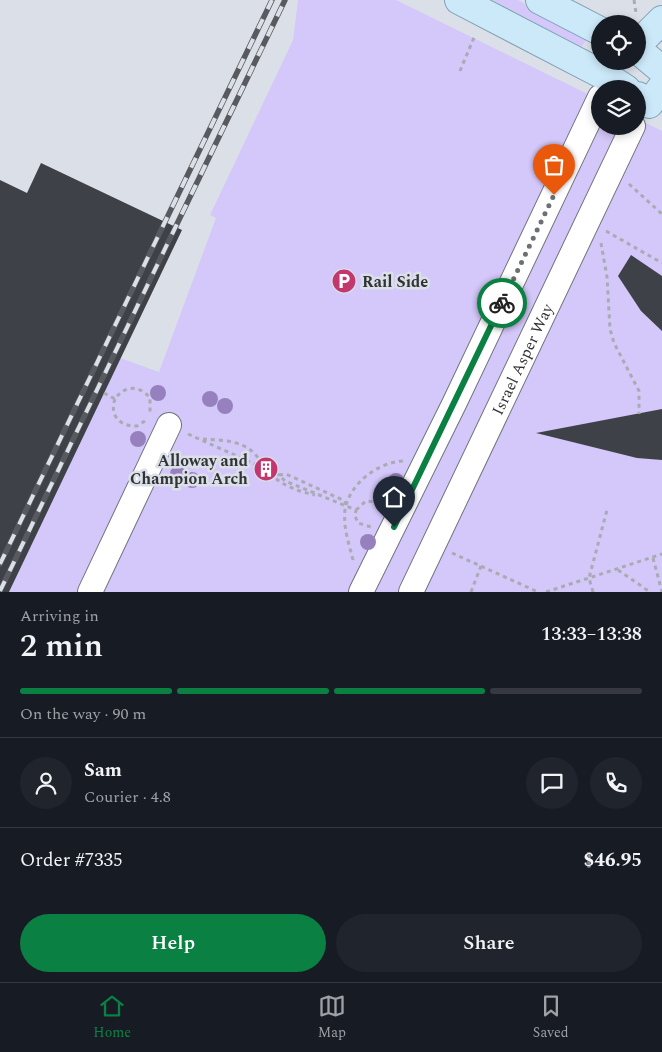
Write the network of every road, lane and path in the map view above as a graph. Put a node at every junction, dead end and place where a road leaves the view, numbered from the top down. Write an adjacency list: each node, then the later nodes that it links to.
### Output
1 (459, 0): 10 (main road)
2 (540, 0): 5 (main road)
3 (634, 0): 4 (path)
4 (640, 15)
5 (591, 26)
6 (477, 32): 9 (path)
7 (646, 57): 8 (main road)
8 (662, 70)
9 (460, 71)
10 (606, 80)
11 (591, 126): 23 (street)
12 (628, 135): 31 (street, Israel Asper Way)
13 (629, 184): 14 (path)
14 (662, 214)
15 (605, 230): 17 (path)
16 (600, 240): 20 (path)
17 (662, 263)
18 (104, 393): 19 (path)
19 (115, 399): 21 (path); 21 (path)
20 (639, 414)
21 (159, 421): 22 (path); 38 (street)
22 (200, 439): 24 (path); 24 (path)
23 (426, 461): 27 (path); 30 (street)
24 (267, 469): 25 (path); 26 (path)
25 (279, 475): 26 (path); 27 (path)
26 (323, 497): 27 (path)
27 (346, 505): 28 (path); 34 (path)
28 (356, 510): 30 (path); 30 (path)
29 (607, 510): 37 (path)
30 (387, 524): 39 (street)
31 (434, 545): 35 (path); 40 (street, Israel Asper Way)
32 (662, 554): 33 (path)
33 (653, 558): 36 (path); 46 (path)
34 (354, 564)
35 (482, 566): 41 (path); 42 (path)
36 (617, 569): 37 (path); 45 (path)
37 (589, 578): 43 (path); 44 (path)
38 (90, 592)
39 (361, 592)
40 (411, 592)
41 (471, 592)
42 (538, 592)
43 (546, 592)
44 (593, 592)
45 (650, 592)
46 (662, 592)

